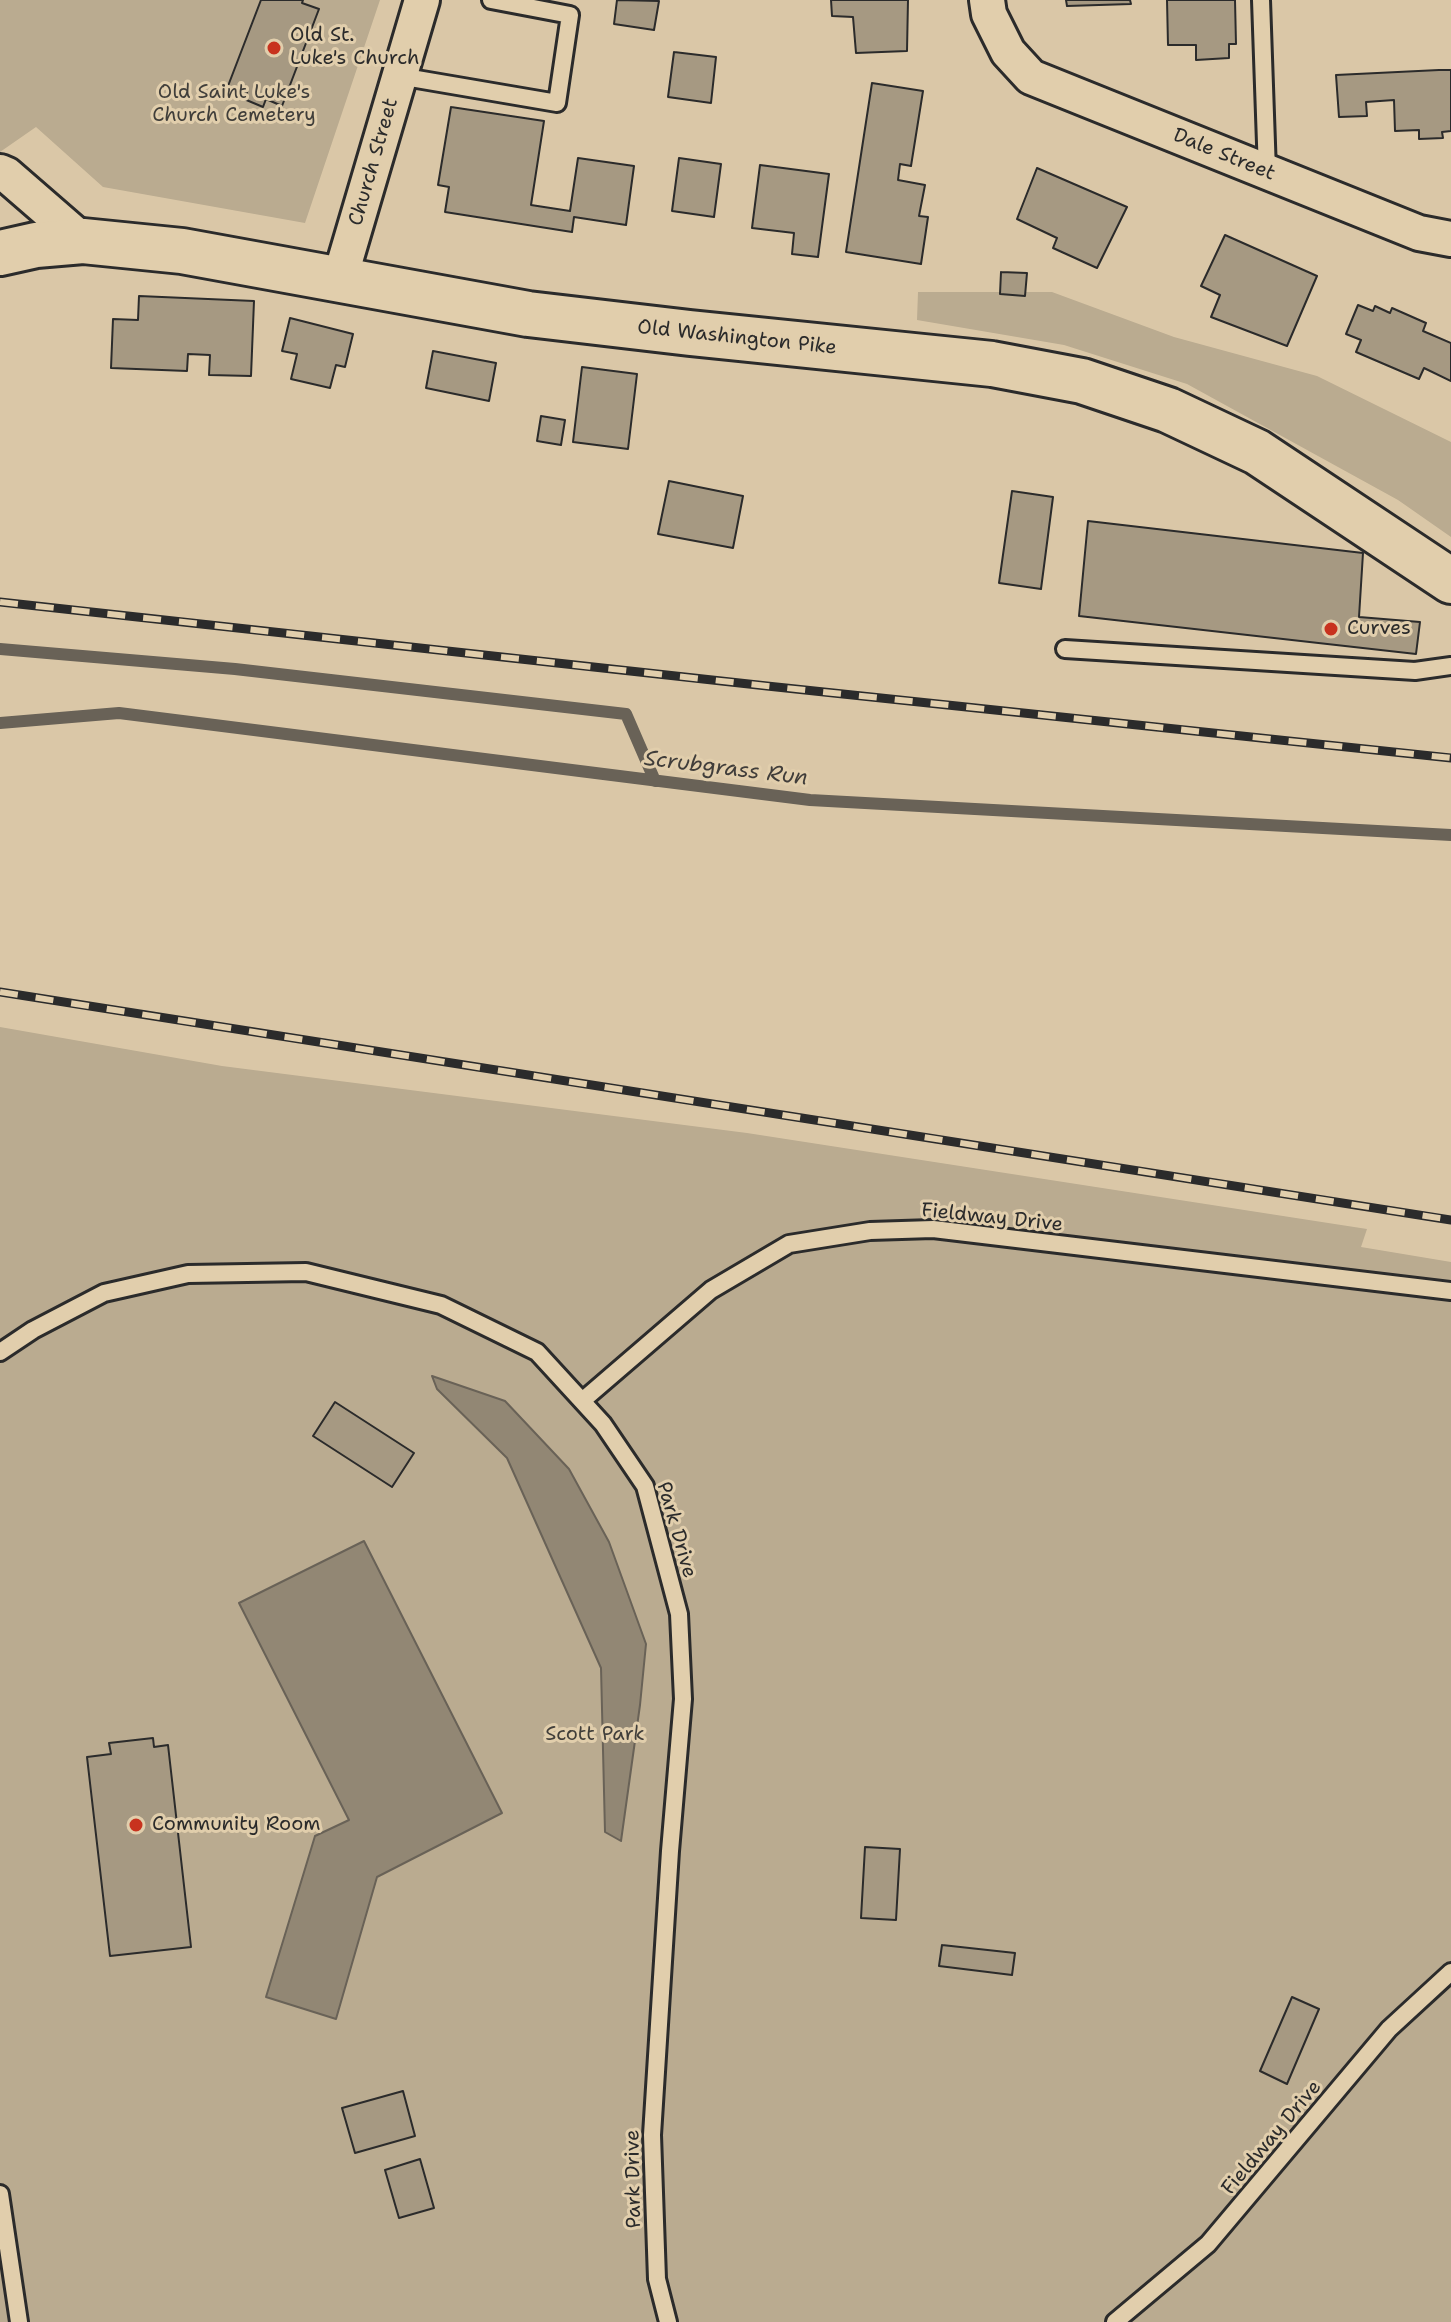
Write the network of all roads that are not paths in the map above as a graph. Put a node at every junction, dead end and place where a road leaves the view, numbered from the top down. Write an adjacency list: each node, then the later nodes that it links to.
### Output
1 (422, 0): 5 (street, Church Street)
2 (491, 0): 5 (lane)
3 (987, 0): 7 (street, Dale Street)
4 (1261, 0): 7 (lane)
5 (399, 76): 11 (street, Church Street)
6 (0, 172): 9 (street)
7 (1267, 172): 8 (street, Dale Street)
8 (1451, 239)
9 (83, 241): 10 (street, Old Washington Pike); 11 (street, Old Washington Pike)
10 (0, 253)
11 (340, 278): 12 (street, Old Washington Pike)
12 (1451, 581)
13 (1065, 649): 14 (lane)
14 (1451, 666)
15 (1451, 1291): 17 (lane, Fieldway Drive)
16 (0, 1352): 17 (lane, Park Drive)
17 (582, 1401): 21 (lane, Park Drive)
18 (1451, 1972): 22 (lane, Fieldway Drive)
19 (0, 2194): 20 (lane)
20 (19, 2322)
21 (668, 2322)
22 (1115, 2322)

